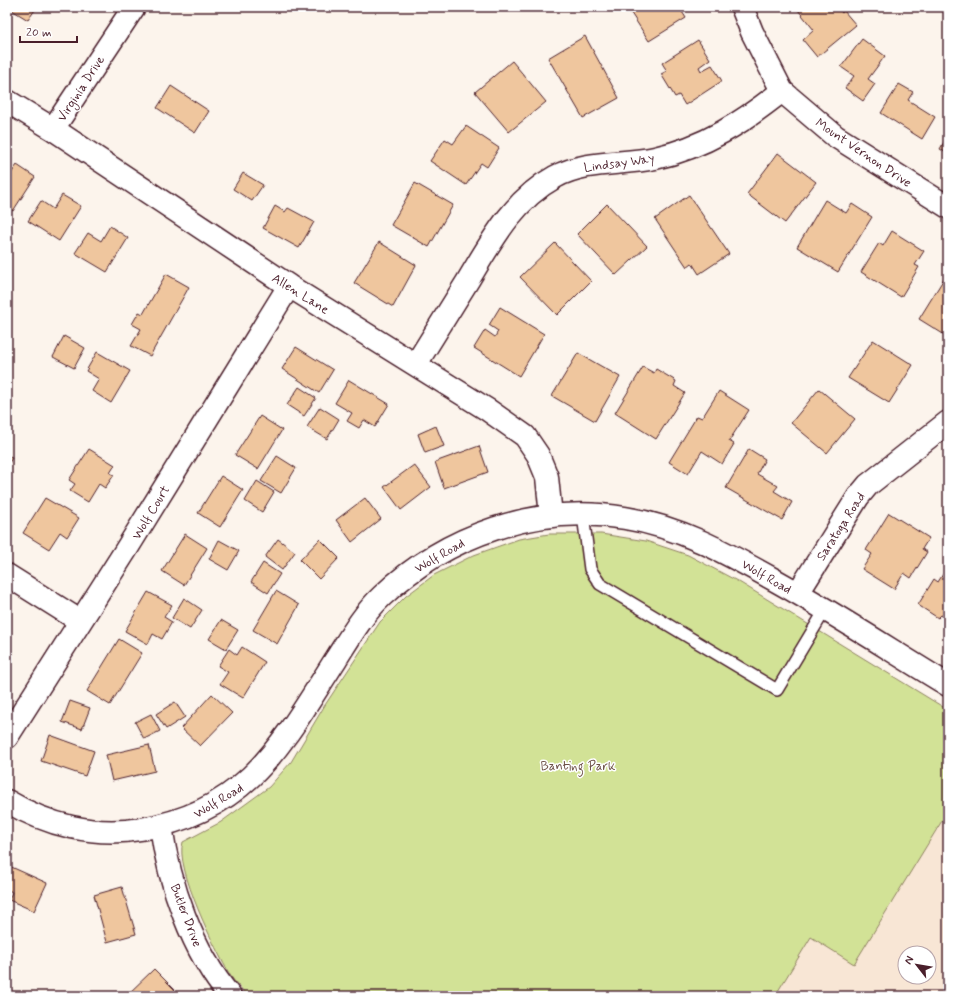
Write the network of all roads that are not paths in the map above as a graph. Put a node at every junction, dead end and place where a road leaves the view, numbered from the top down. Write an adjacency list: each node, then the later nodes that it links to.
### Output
1 (134, 7): 5 (street, Virginia Drive)
2 (742, 7): 3 (street, Mount Vernon Drive)
3 (782, 91): 6 (street, Mount Vernon Drive); 8 (street, Lindsay Way)
4 (7, 101): 5 (street, Allen Lane)
5 (53, 129): 7 (street, Allen Lane)
6 (948, 207)
7 (289, 286): 8 (street, Allen Lane); 15 (street, Wolf Court)
8 (416, 364): 11 (street, Allen Lane)
9 (948, 422): 13 (street, Saratoga Road)
10 (583, 515): 11 (street, Wolf Road); 13 (street, Wolf Road); 14 (lane)
11 (551, 516): 19 (street, Wolf Road)
12 (7, 575): 15 (street)
13 (798, 593): 14 (street, Wolf Road)
14 (825, 610): 16 (street, Wolf Road)
15 (80, 621): 17 (street, Wolf Court)
16 (948, 685)
17 (7, 737)
18 (7, 800): 19 (street, Wolf Road)
19 (161, 826): 20 (street, Butler Drive)
20 (230, 996)

